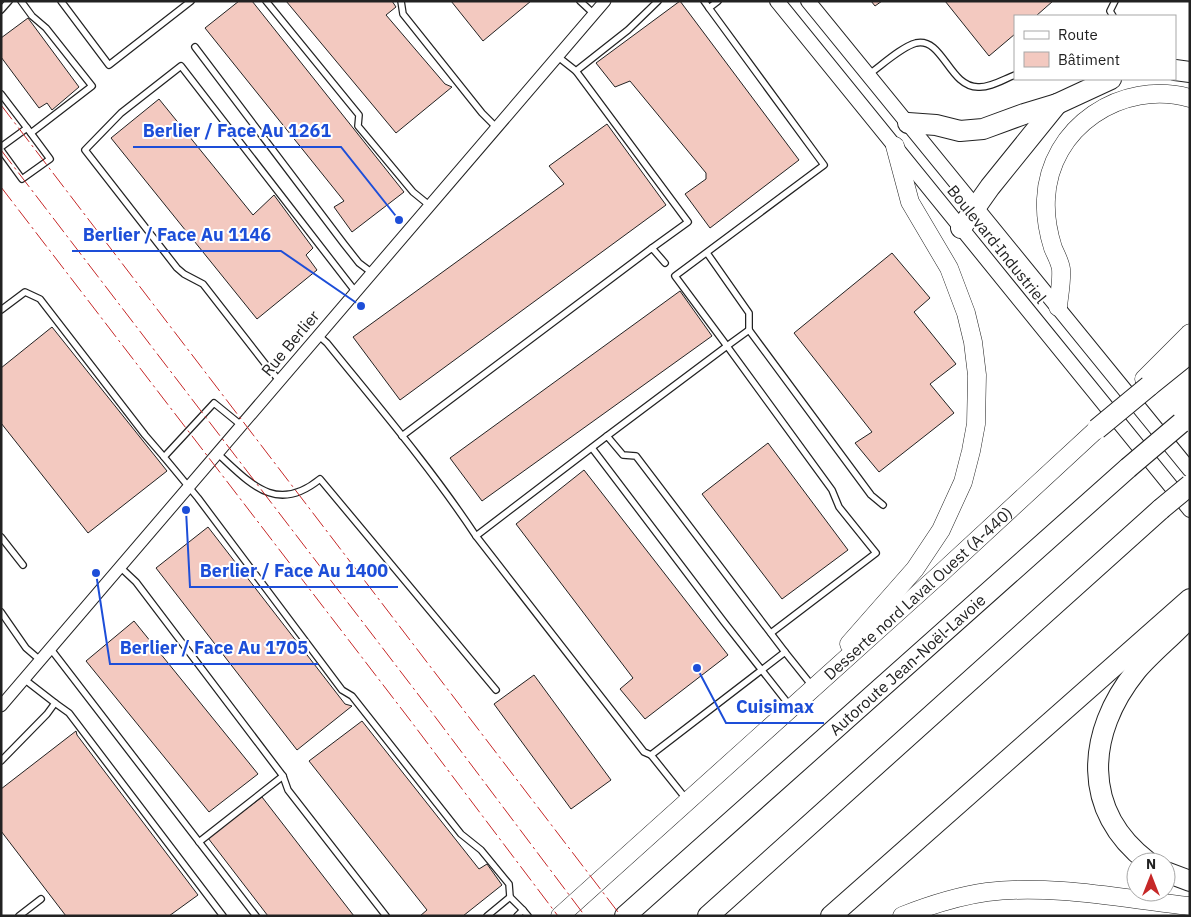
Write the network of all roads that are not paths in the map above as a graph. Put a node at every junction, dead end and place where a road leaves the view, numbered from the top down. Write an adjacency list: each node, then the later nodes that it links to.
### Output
1 (9, 1): 16 (lane)
2 (21, 1): 32 (lane)
3 (62, 1): 4 (lane)
4 (191, 1)
5 (266, 1): 35 (lane)
6 (401, 1): 31 (lane)
7 (580, 1): 17 (lane)
8 (605, 1): 17 (street, Rue Berlier)
9 (658, 1): 22 (lane)
10 (704, 1): 15 (lane)
11 (718, 1): 15 (lane)
12 (778, 1): 33 (street, Boulevard Industriel)
13 (808, 1): 24 (street, Boulevard Industriel)
14 (1115, 1): 18 (lane)
15 (709, 8): 39 (lane)
16 (1, 10)
17 (594, 14): 20 (street, Rue Berlier)
18 (1112, 15)
19 (195, 47): 41 (lane)
20 (557, 56): 22 (lane); 31 (street, Rue Berlier)
21 (1176, 70): 23 (highway)
22 (576, 71): 38 (lane)
23 (1190, 72)
24 (868, 75): 25 (lane); 30 (street, Boulevard Industriel)
25 (1014, 75)
26 (1108, 80): 29 (highway)
27 (1, 94): 32 (lane)
28 (1190, 98): 43 (main road)
29 (1057, 104): 30 (highway); 36 (highway)
30 (908, 123): 36 (street, Boulevard Industriel)
31 (496, 127): 35 (street, Rue Berlier)
32 (29, 131): 34 (lane); 34 (lane)
33 (895, 146): 37 (street, Boulevard Industriel); 79 (main road)
34 (1, 149)
35 (429, 205): 41 (street, Rue Berlier)
36 (976, 207): 37 (highway); 43 (street, Boulevard Industriel)
37 (961, 228): 64 (street, Boulevard Industriel)
38 (652, 248): 40 (lane); 55 (lane)
39 (707, 253): 45 (lane); 48 (lane)
40 (665, 264)
41 (371, 272): 42 (street, Rue Berlier)
42 (355, 291): 47 (street, Rue Berlier); 50 (lane)
43 (1058, 308): 60 (street, Boulevard Industriel)
44 (1, 310): 59 (lane)
45 (749, 330): 48 (lane); 63 (lane)
46 (1190, 333): 51 (main road)
47 (318, 335): 50 (street, Rue Berlier); 55 (lane)
48 (726, 346): 56 (lane); 72 (lane)
49 (1190, 353): 51 (highway)
50 (280, 380): 53 (street, Rue Berlier)
51 (1147, 383): 54 (highway, bridge)
52 (1185, 419): 103 (highway, Autoroute Jean-Noël-Lavoie, bridge)
53 (241, 425): 58 (street, Rue Berlier); 59 (lane)
54 (1097, 429): 79 (main road, Desserte nord Laval Ouest (A-440))
55 (402, 436): 65 (lane)
56 (608, 436): 57 (lane); 72 (lane)
57 (592, 448): 65 (lane); 76 (lane)
58 (216, 454): 62 (street, Rue Berlier); 78 (lane)
59 (164, 457): 62 (lane)
60 (1190, 470)
61 (1190, 485): 90 (highway, bridge)
62 (188, 487): 68 (street, Rue Berlier); 91 (lane)
63 (883, 505)
64 (1190, 510)
65 (476, 536): 82 (lane)
66 (1, 537): 67 (lane)
67 (24, 565)
68 (120, 567): 73 (street, Rue Berlier); 84 (lane)
69 (1190, 599): 106 (highway)
70 (1, 612): 75 (lane)
71 (1190, 617): 87 (highway)
72 (771, 633): 74 (lane)
73 (50, 648): 75 (street, Rue Berlier); 86 (lane)
74 (785, 652): 76 (lane); 79 (lane)
75 (40, 660): 77 (street, Rue Berlier)
76 (762, 670): 79 (lane); 82 (lane)
77 (24, 679): 80 (lane); 81 (street, Rue Berlier)
78 (496, 690)
79 (805, 695): 85 (main road, Desserte nord Laval Ouest (A-440))
80 (55, 703): 83 (lane); 96 (lane)
81 (1, 706)
82 (651, 755): 85 (lane)
83 (1, 761)
84 (283, 776): 86 (lane); 98 (lane)
85 (688, 801): 102 (main road, Desserte nord Laval Ouest (A-440))
86 (199, 842): 97 (lane)
87 (1136, 852)
88 (1176, 875): 89 (highway)
89 (1190, 880)
90 (730, 896): 104 (highway); 105 (highway)
91 (510, 897): 94 (lane); 99 (lane)
92 (41, 899): 95 (lane)
93 (1190, 906): 107 (main road)
94 (523, 910): 100 (lane); 101 (lane)
95 (19, 916)
96 (223, 916)
97 (256, 916)
98 (386, 916)
99 (487, 916)
100 (517, 916)
101 (528, 916)
102 (560, 916)
103 (625, 916)
104 (708, 916)
105 (714, 916)
106 (831, 916)
107 (902, 916)

